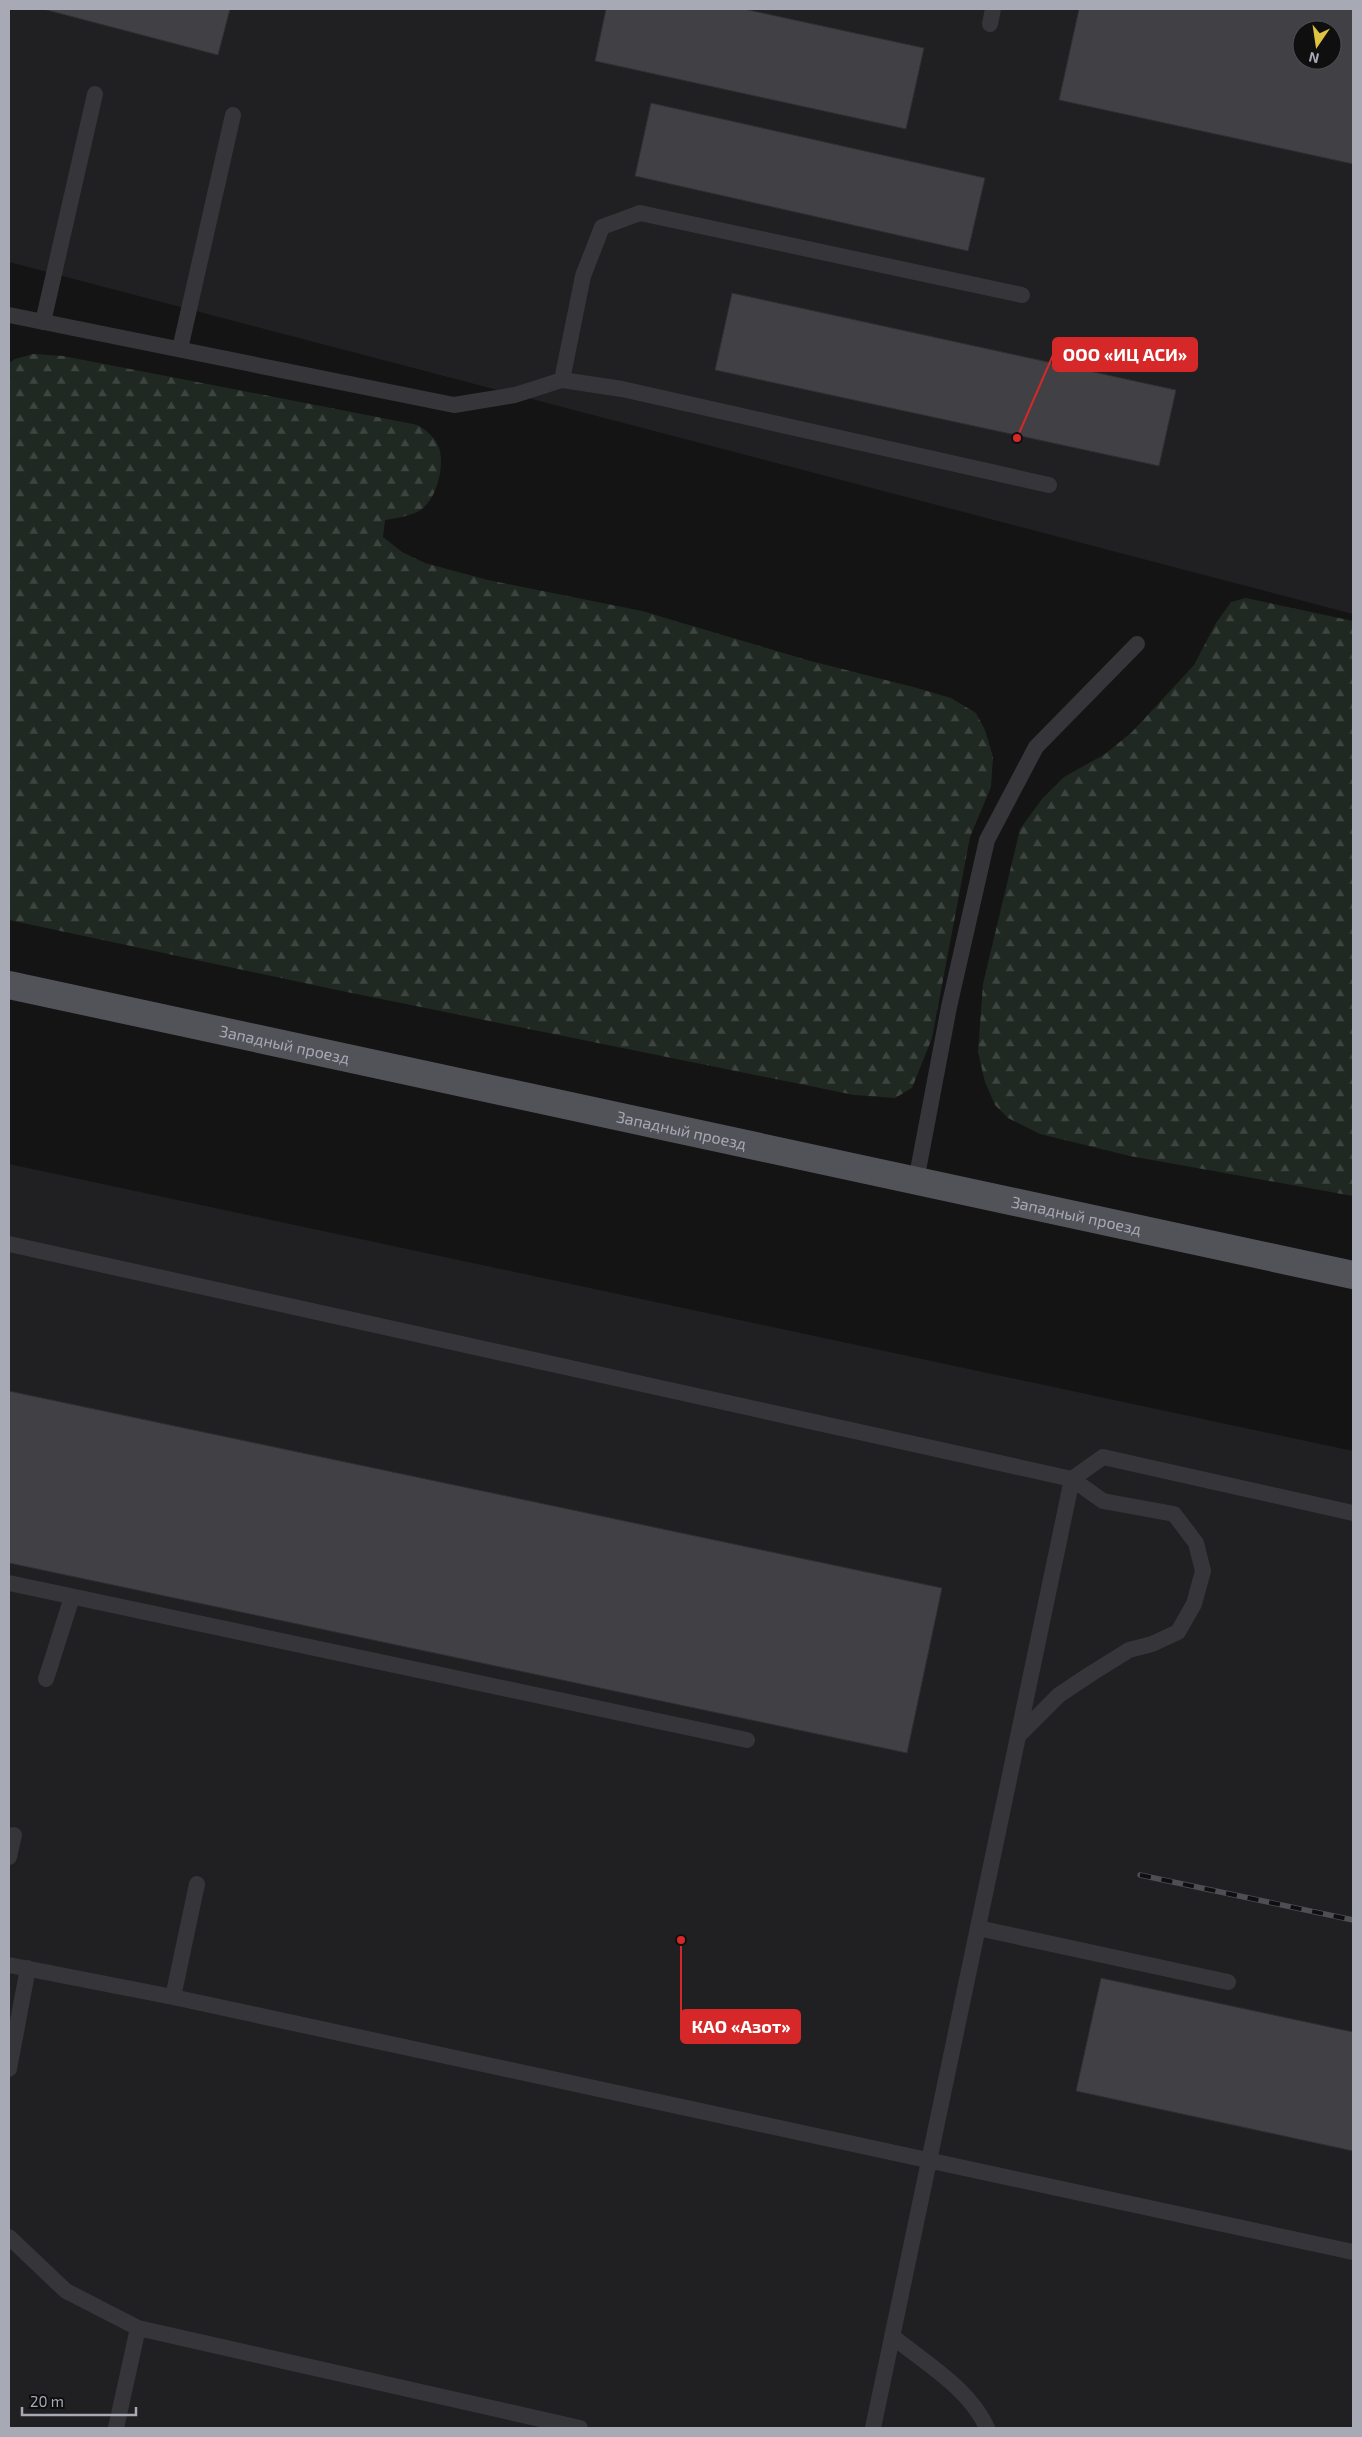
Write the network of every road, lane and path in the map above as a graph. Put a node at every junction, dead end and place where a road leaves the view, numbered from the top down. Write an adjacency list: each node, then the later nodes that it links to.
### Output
1 (95, 94): 5 (lane)
2 (234, 116): 6 (lane)
3 (1022, 295): 7 (lane)
4 (9, 314): 5 (lane)
5 (43, 322): 6 (lane)
6 (180, 349): 7 (lane)
7 (562, 380): 8 (lane)
8 (1049, 485)
9 (1137, 644): 11 (lane)
10 (9, 985): 11 (main road, Западный проезд)
11 (916, 1180): 13 (main road, Западный проезд)
12 (9, 1244): 14 (lane)
13 (1353, 1275)
14 (1072, 1479): 15 (lane); 19 (lane); 19 (lane)
15 (1353, 1513)
16 (9, 1583): 17 (lane)
17 (72, 1597): 18 (lane); 20 (lane)
18 (46, 1679)
19 (1018, 1736): 24 (lane)
20 (747, 1740)
21 (14, 1835): 22 (lane)
22 (9, 1857)
23 (197, 1884): 28 (lane)
24 (978, 1928): 27 (lane); 30 (lane)
25 (9, 1965): 26 (lane)
26 (28, 1968): 28 (lane); 29 (lane)
27 (1228, 1982)
28 (173, 1997): 30 (lane)
29 (9, 2070)
30 (929, 2160): 32 (lane); 34 (lane)
31 (9, 2237): 33 (lane)
32 (1353, 2252)
33 (138, 2328): 35 (lane); 36 (lane)
34 (892, 2336): 37 (lane); 38 (lane)
35 (116, 2428)
36 (580, 2428)
37 (873, 2428)
38 (987, 2428)

